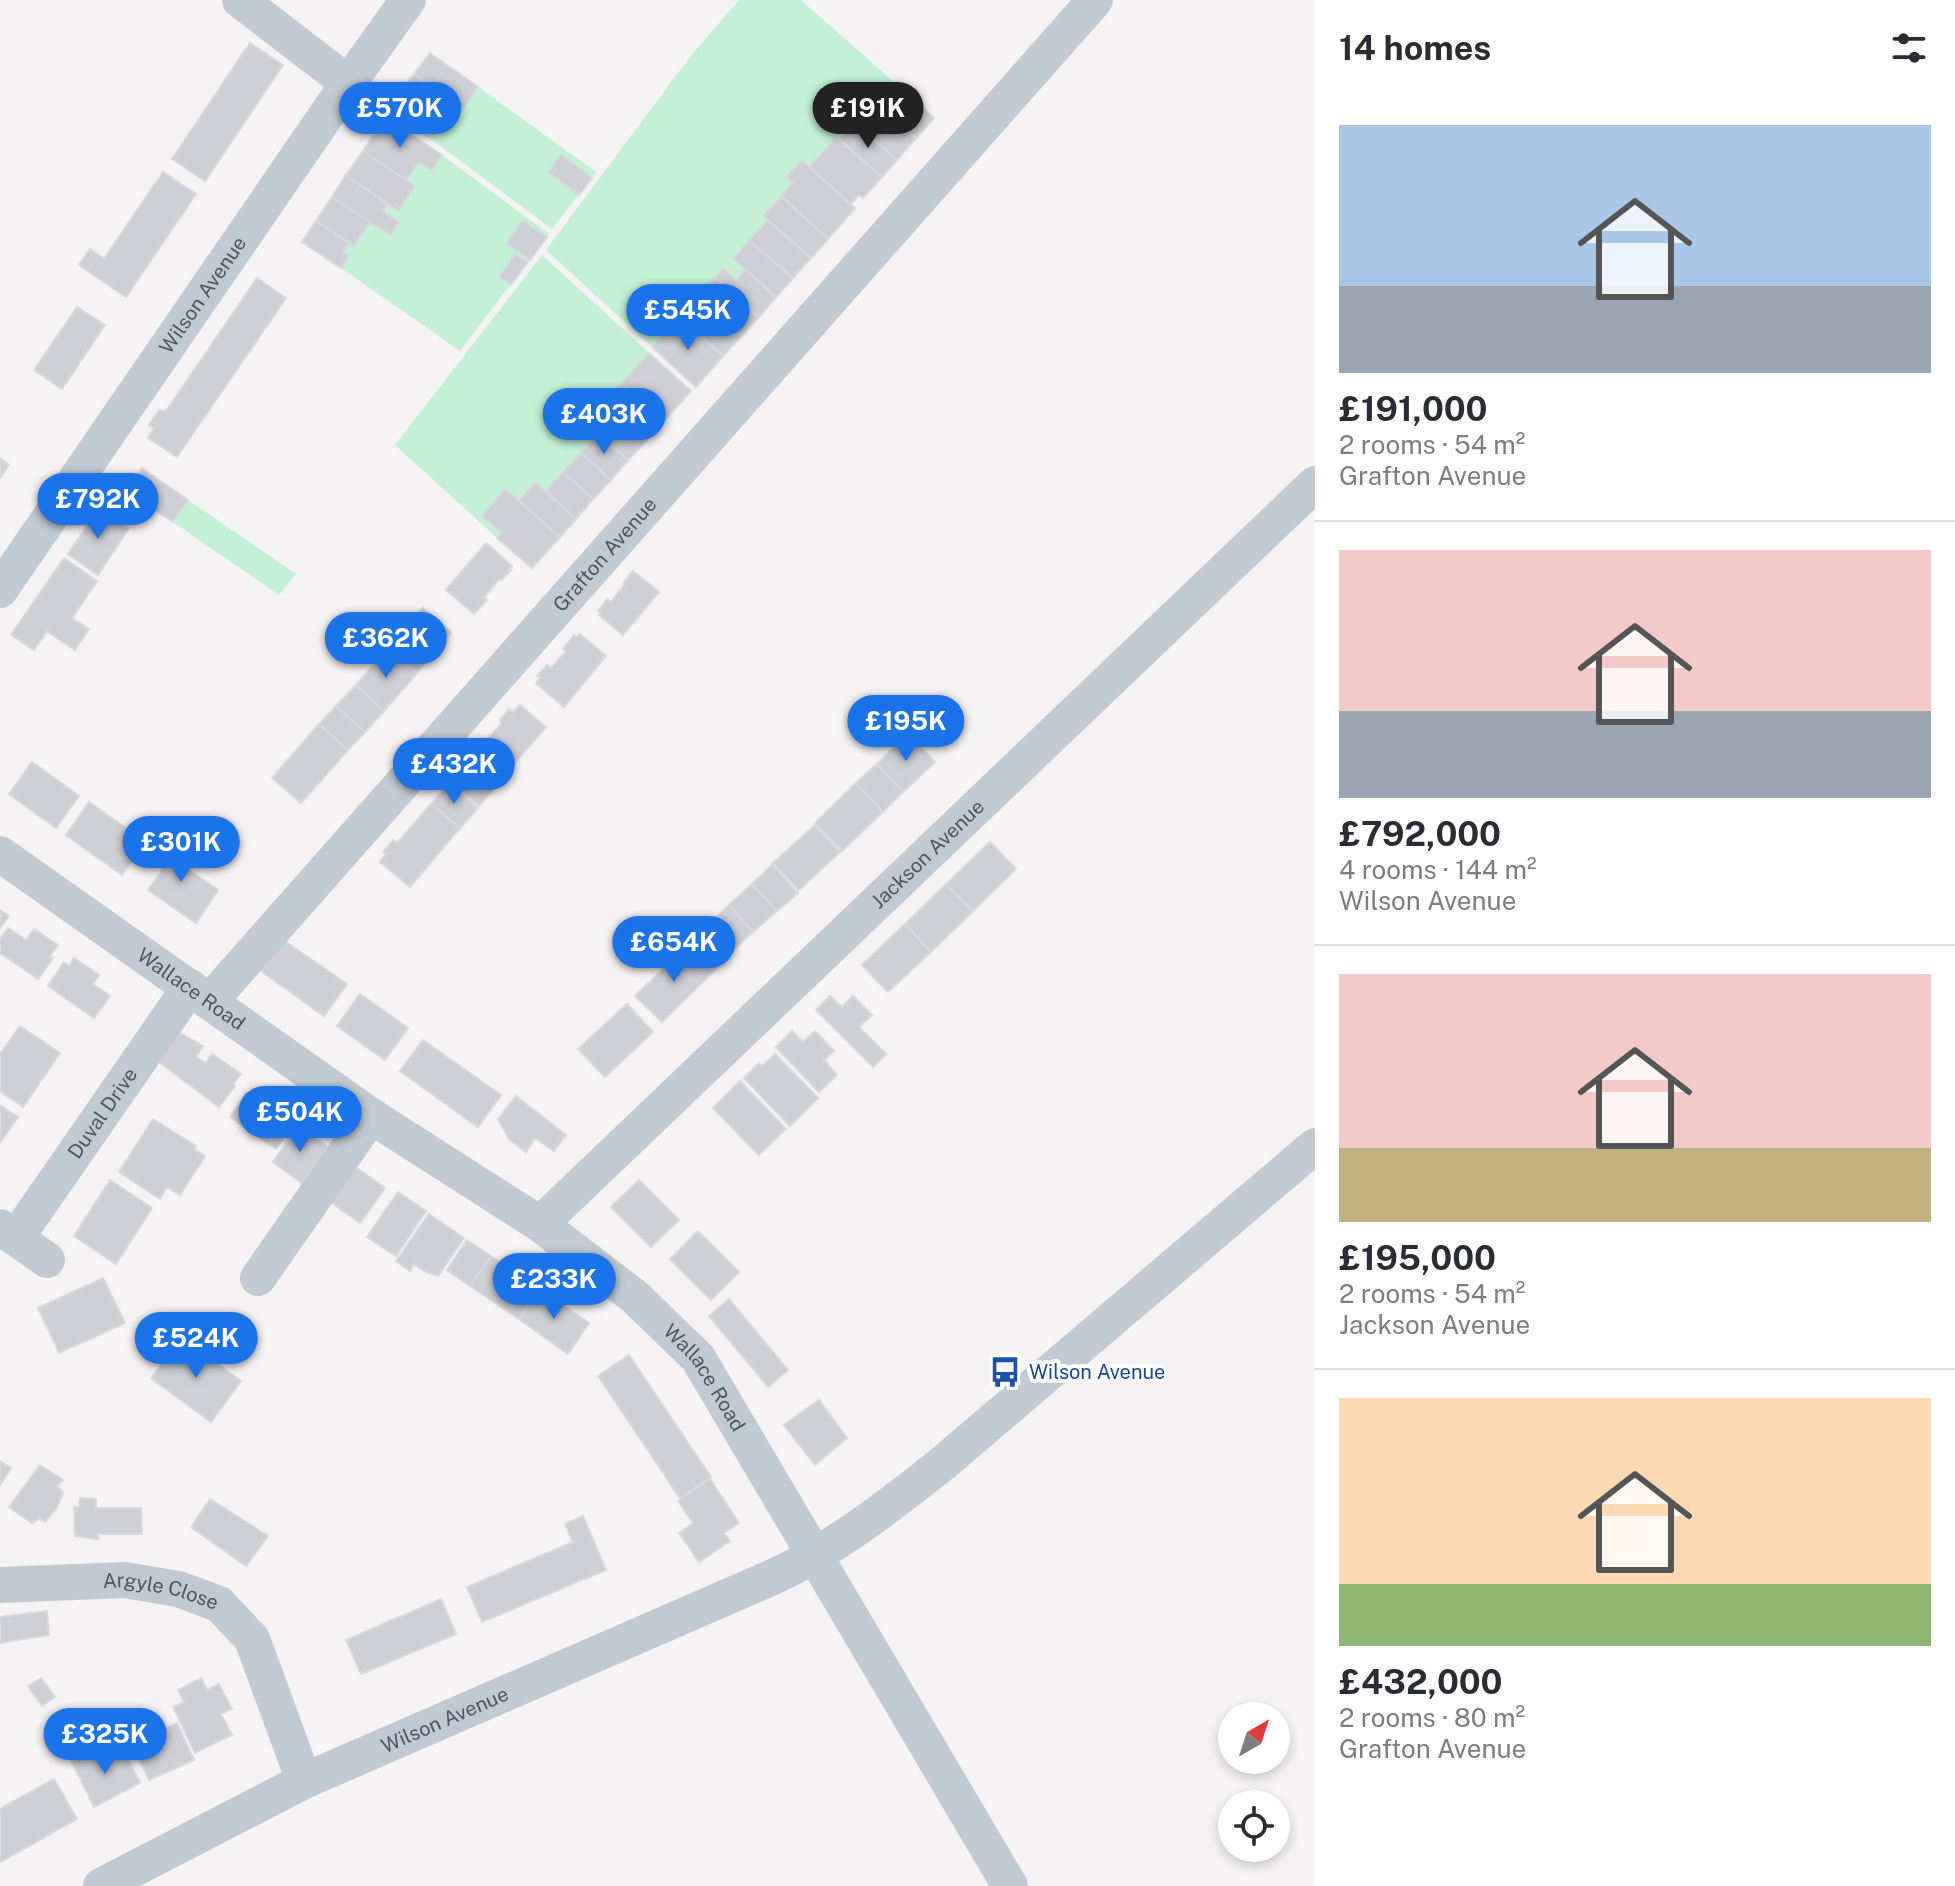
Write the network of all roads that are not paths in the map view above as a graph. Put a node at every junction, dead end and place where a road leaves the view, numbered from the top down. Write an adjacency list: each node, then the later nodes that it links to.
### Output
1 (240, 0): 4 (street)
2 (408, 0): 4 (street, Wilson Avenue)
3 (1095, 0): 8 (street, Grafton Avenue)
4 (348, 83): 6 (street, Wilson Avenue)
5 (1315, 484): 11 (street, Jackson Avenue)
6 (0, 590)
7 (0, 854): 8 (street, Wallace Road)
8 (200, 994): 9 (street, Wallace Road); 12 (street, Duval Drive)
9 (371, 1116): 11 (street, Wallace Road); 14 (street)
10 (1315, 1146): 15 (street, Wilson Avenue)
11 (540, 1224): 15 (street, Wallace Road)
12 (8, 1232): 13 (street, Duval Drive)
13 (47, 1260)
14 (258, 1278)
15 (815, 1556): 17 (street, Wilson Avenue); 19 (street, Wallace Road)
16 (0, 1585): 17 (street, Argyle Close)
17 (304, 1781): 18 (street, Wilson Avenue)
18 (101, 1886)
19 (1010, 1886)

